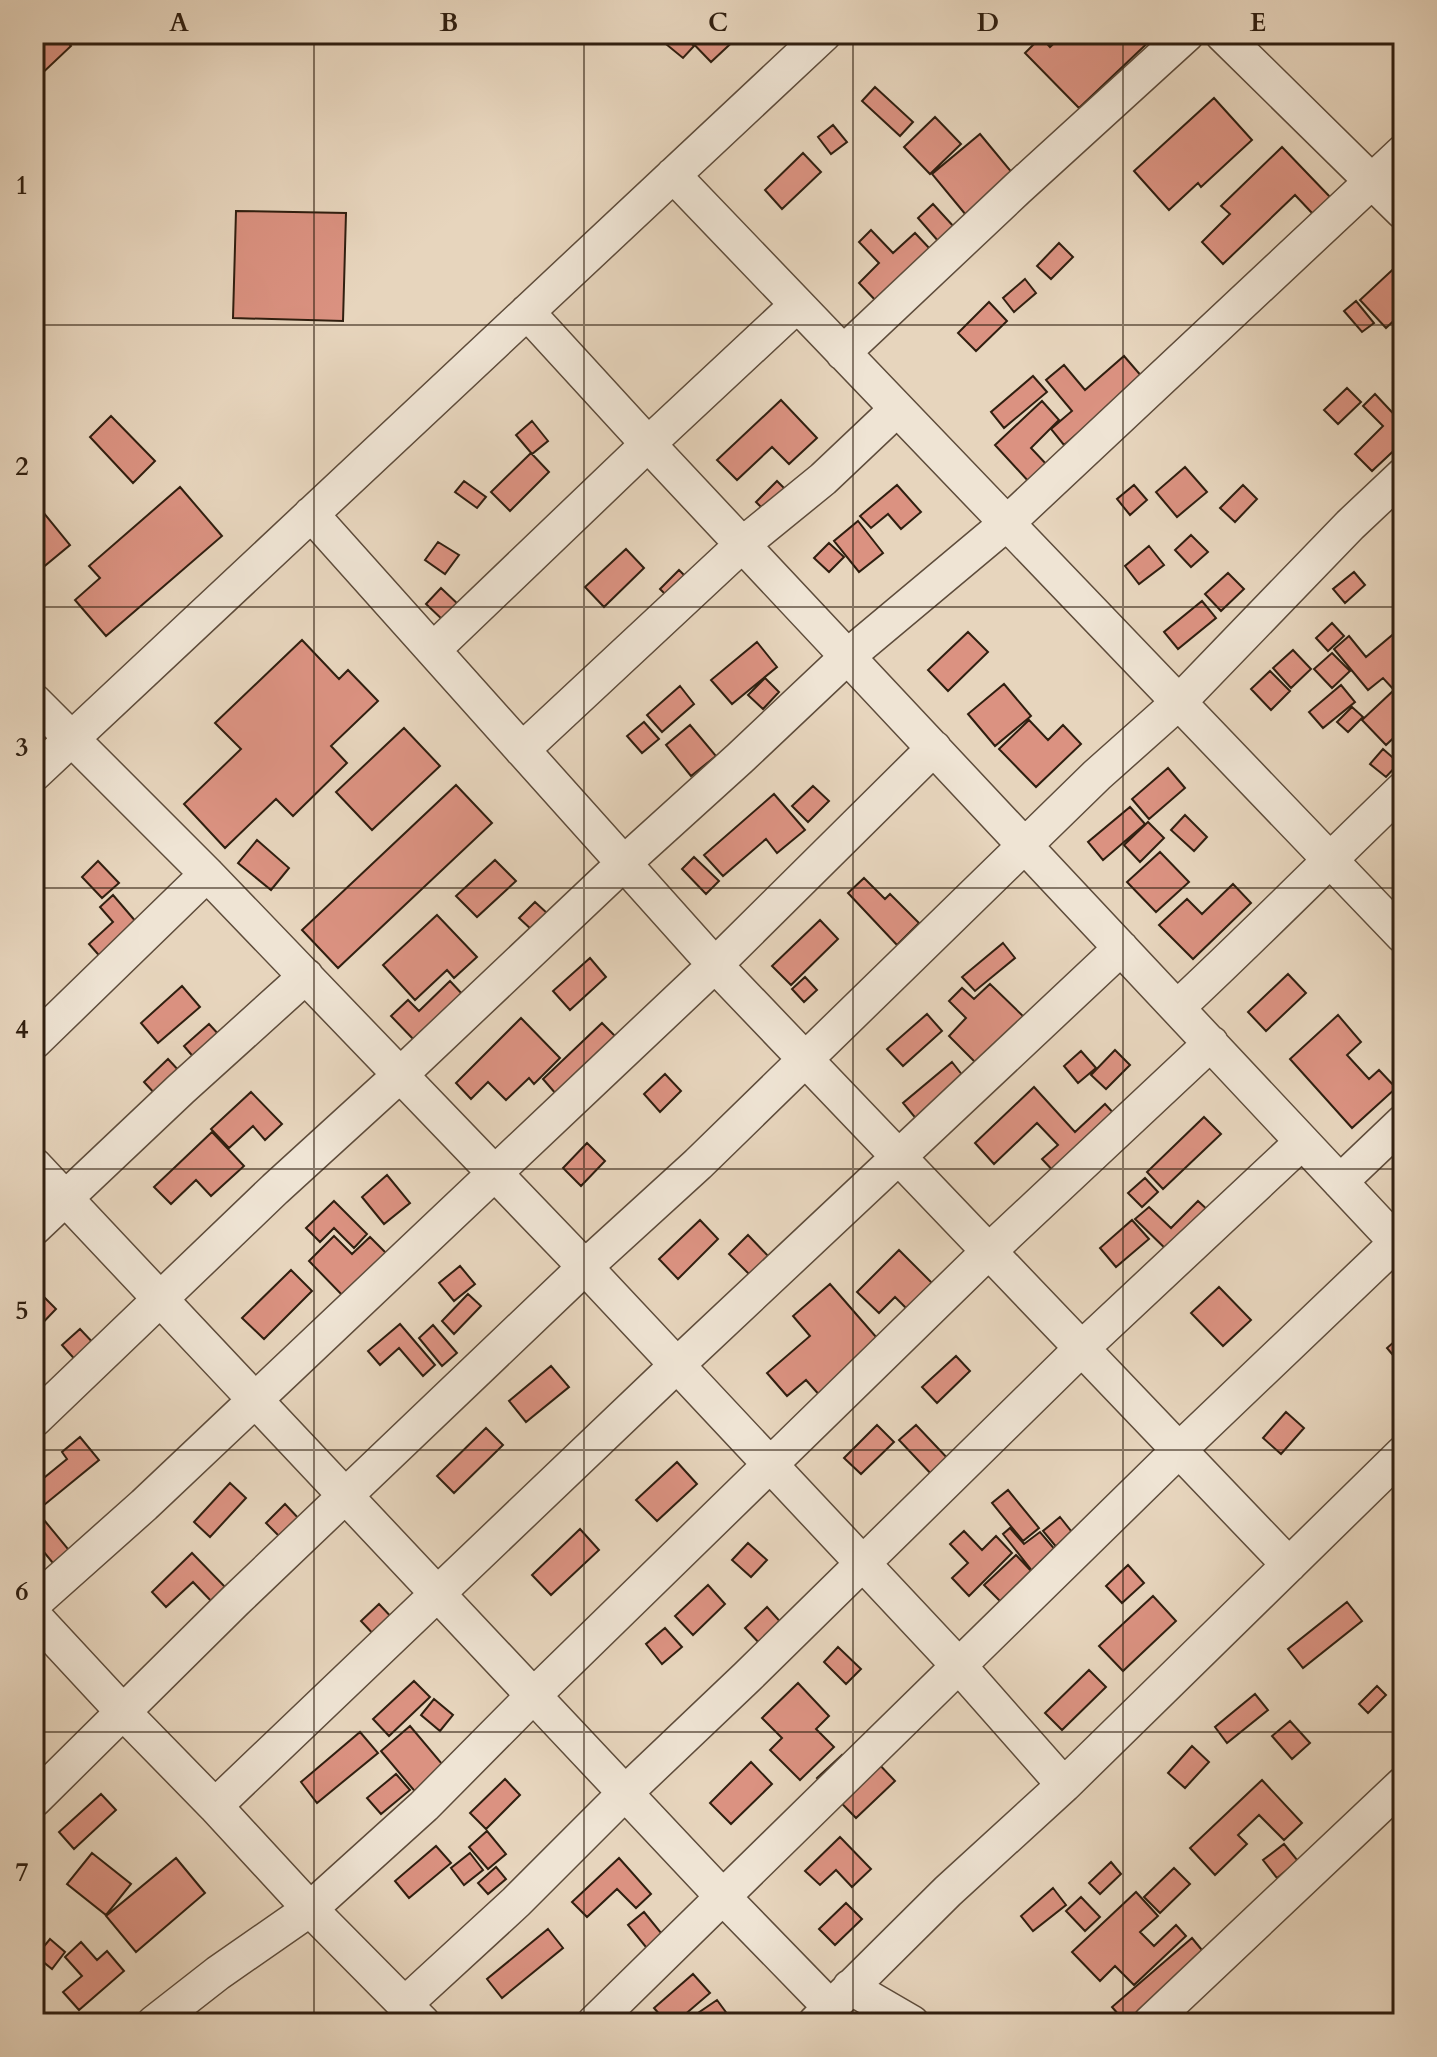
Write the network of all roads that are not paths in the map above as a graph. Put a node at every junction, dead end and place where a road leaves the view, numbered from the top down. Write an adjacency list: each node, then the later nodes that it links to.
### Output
1 (824, 34): 5 (street)
2 (1187, 34): 10 (street)
3 (1222, 34): 6 (street)
4 (1403, 152): 6 (street)
5 (673, 175): 8 (street); 9 (street)
6 (1373, 181): 7 (street); 15 (street)
7 (1403, 212)
8 (797, 305): 10 (street); 12 (street)
9 (527, 312): 12 (street); 14 (street)
10 (843, 353): 11 (street)
11 (897, 409): 15 (street); 16 (street)
12 (648, 444): 16 (street); 17 (street)
13 (1403, 475): 20 (street)
14 (311, 514): 17 (street); 21 (street)
15 (1007, 523): 18 (street); 20 (street)
16 (743, 544): 18 (street); 23 (street)
17 (433, 650): 23 (street)
18 (848, 656): 22 (street); 28 (street)
19 (34, 701): 21 (street)
20 (1179, 702): 26 (street); 27 (street)
21 (71, 738): 24 (street); 29 (street)
22 (934, 748): 26 (street); 32 (street)
23 (522, 750): 28 (street)
24 (34, 774)
25 (1403, 789): 27 (street)
26 (1026, 845): 31 (street); 37 (street)
27 (1330, 859): 30 (street); 34 (street)
28 (623, 864): 32 (street); 38 (street)
29 (207, 874): 33 (street); 35 (street)
30 (1403, 936)
31 (1121, 948): 34 (street); 41 (street)
32 (715, 965): 37 (street); 43 (street)
33 (306, 976): 38 (street); 45 (street)
34 (1178, 1007): 36 (street)
35 (34, 1042)
36 (1211, 1043): 40 (street); 48 (street)
37 (804, 1059): 41 (street); 49 (street)
38 (400, 1075): 43 (street); 50 (street)
39 (1403, 1122): 44 (street)
40 (1302, 1142): 44 (street); 51 (street)
41 (897, 1157): 48 (street); 52 (street)
42 (34, 1165): 45 (street)
43 (494, 1174): 49 (street); 53 (street)
44 (1340, 1182): 47 (street)
45 (65, 1198): 46 (street); 50 (street)
46 (34, 1228)
47 (1400, 1246): 55 (street)
48 (988, 1252): 51 (street); 57 (street)
49 (585, 1267): 52 (street); 58 (street)
50 (161, 1298): 53 (street); 54 (street)
51 (1082, 1348): 55 (street); 59 (street)
52 (676, 1366): 57 (street); 61 (street)
53 (255, 1401): 58 (street); 62 (street)
54 (34, 1420)
55 (1178, 1451): 60 (street); 64 (street)
56 (1403, 1453): 60 (street)
57 (770, 1466): 59 (street); 65 (street)
58 (345, 1497): 61 (street); 66 (street)
59 (863, 1563): 64 (street); 69 (street)
60 (1289, 1565): 68 (street)
61 (437, 1594): 65 (street); 71 (street)
62 (34, 1603)
63 (34, 1616): 66 (street)
64 (959, 1666): 68 (street); 72 (street)
65 (533, 1696): 69 (street); 73 (street)
66 (124, 1713): 70 (street); 71 (street)
67 (1403, 1784): 79 (street)
68 (1064, 1785): 74 (street)
69 (625, 1793): 72 (street); 75 (street)
70 (34, 1800)
71 (215, 1806): 73 (street)
72 (723, 1897): 74 (street); 77 (street)
73 (310, 1909): 75 (street); 76 (street)
74 (831, 2006): 78 (street)
75 (414, 2014)
76 (154, 2023)
77 (594, 2023)
78 (912, 2023)
79 (1150, 2023)

